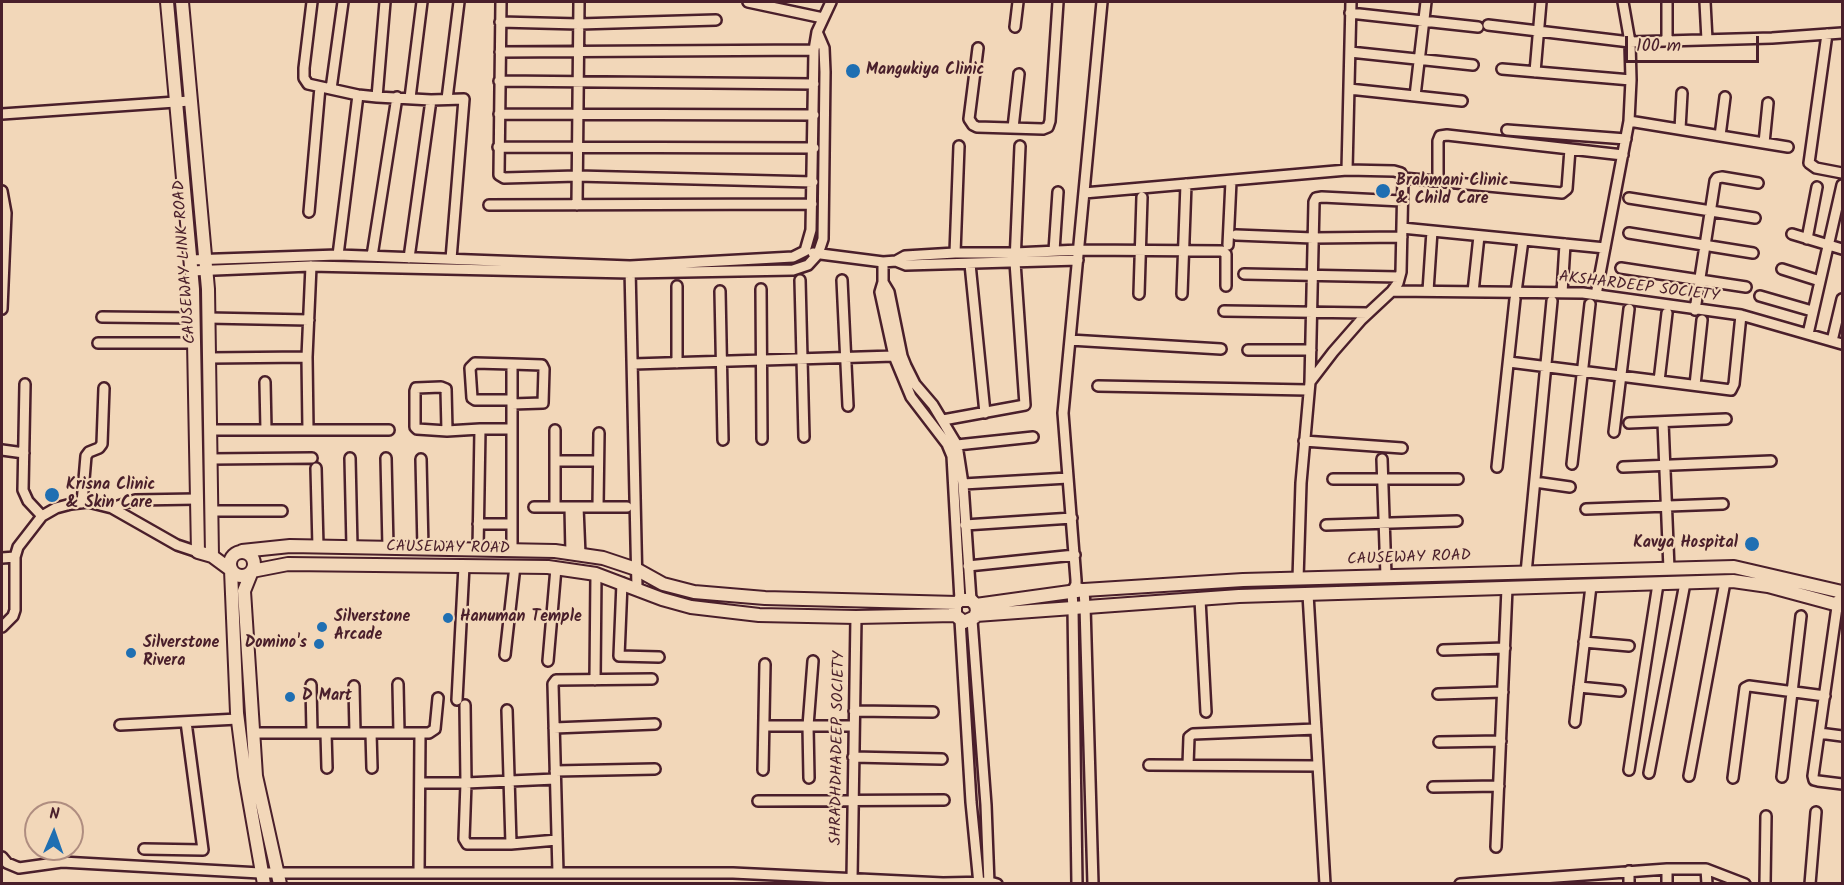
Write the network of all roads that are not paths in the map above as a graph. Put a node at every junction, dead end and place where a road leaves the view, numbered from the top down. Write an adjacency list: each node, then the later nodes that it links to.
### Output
1 (167, 2): 63 (main road)
2 (182, 2): 61 (main road, CAUSEWAY LINK ROAD)
3 (312, 2): 49 (street)
4 (343, 2): 50 (street)
5 (385, 2): 55 (street)
6 (422, 2): 58 (street)
7 (459, 2): 59 (street)
8 (501, 2): 25 (street)
9 (579, 2): 26 (street)
10 (748, 2): 22 (street)
11 (831, 2): 22 (street)
12 (1018, 2): 27 (street)
13 (1058, 2): 70 (street)
14 (1102, 2): 97 (street)
15 (1351, 2): 21 (street)
16 (1426, 2): 24 (street)
17 (1541, 2): 28 (street)
18 (1623, 2): 34 (street)
19 (1666, 2): 33 (street)
20 (1705, 2): 32 (street)
21 (1350, 13): 24 (street); 39 (street)
22 (823, 18): 29 (street)
23 (716, 21): 26 (street)
24 (1424, 21): 28 (street); 40 (street)
25 (500, 22): 26 (street); 37 (street)
26 (579, 24): 38 (street)
27 (1015, 27)
28 (1539, 31): 34 (street); 43 (street)
29 (817, 32): 36 (street); 128 (street)
30 (1842, 33): 31 (street)
31 (1827, 34): 32 (street); 85 (street)
32 (1707, 40): 33 (street)
33 (1667, 41): 34 (street)
34 (1630, 42): 45 (street)
35 (978, 48): 70 (street)
36 (814, 50): 38 (street); 48 (street)
37 (500, 52): 38 (street); 46 (street)
38 (578, 52): 47 (street)
39 (1350, 52): 40 (street); 51 (street)
40 (1419, 60): 41 (street); 54 (street)
41 (1473, 65)
42 (1502, 69): 43 (street)
43 (1535, 72): 45 (street)
44 (1019, 74): 70 (street)
45 (1631, 80): 69 (street)
46 (499, 81): 47 (street); 67 (street)
47 (578, 82): 48 (street); 65 (street)
48 (814, 84): 68 (street)
49 (320, 87): 50 (street); 105 (street)
50 (331, 89): 53 (street)
51 (1349, 89): 54 (street); 84 (street)
52 (1682, 93): 71 (street)
53 (358, 95): 55 (street); 129 (street)
54 (1415, 96): 62 (street)
55 (377, 97): 56 (street)
56 (397, 97): 58 (street); 131 (street)
57 (1725, 97): 73 (street)
58 (410, 98): 60 (street)
59 (447, 99): 60 (street); 134 (street)
60 (431, 100): 132 (street)
61 (190, 101): 63 (street); 138 (main road, CAUSEWAY LINK ROAD)
62 (1462, 101)
63 (175, 103): 66 (street); 139 (main road)
64 (1768, 103): 75 (street)
65 (578, 113): 67 (street); 68 (street); 76 (street)
66 (2, 114)
67 (499, 114): 79 (street)
68 (813, 115): 81 (street)
69 (1629, 121): 71 (street); 74 (street)
70 (1013, 128)
71 (1680, 129): 73 (street)
72 (1507, 130): 74 (street)
73 (1720, 136): 75 (street)
74 (1626, 139): 83 (street)
75 (1764, 143): 80 (street)
76 (578, 146): 79 (street); 81 (street); 86 (street)
77 (959, 146): 126 (street)
78 (1020, 146): 133 (street)
79 (498, 147): 86 (street)
80 (1788, 147)
81 (814, 148): 90 (street)
82 (1570, 149): 83 (street); 89 (street); 89 (street)
83 (1623, 155): 120 (street)
84 (1347, 170): 87 (street); 88 (street)
85 (1842, 173)
86 (577, 176): 90 (street); 103 (street)
87 (1403, 178): 89 (street); 100 (street)
88 (1231, 181): 92 (street); 117 (street)
89 (1438, 181)
90 (813, 182): 101 (street)
91 (1758, 183): 104 (street)
92 (1186, 184): 97 (street); 123 (street)
93 (1842, 185): 119 (street)
94 (1817, 187): 114 (street)
95 (2, 191): 169 (street)
96 (1058, 192): 125 (street)
97 (1084, 193): 130 (street)
98 (1142, 197): 122 (street)
99 (1629, 198): 104 (street)
100 (1402, 201): 108 (street); 113 (street)
101 (812, 204): 103 (street); 124 (street)
102 (489, 205): 103 (street)
103 (577, 205)
104 (1710, 211): 106 (street); 118 (street)
105 (309, 212)
106 (1755, 218)
107 (1432, 231): 108 (street); 112 (street); 158 (street)
108 (1402, 232): 113 (street); 146 (street)
109 (1629, 233): 118 (street)
110 (1792, 234): 114 (street)
111 (1236, 235): 113 (street)
112 (1479, 236): 115 (street); 159 (street)
113 (1313, 238): 145 (street)
114 (1807, 239): 119 (street)
115 (1523, 240): 116 (street); 164 (street)
116 (1565, 244): 120 (street); 160 (street)
117 (1228, 245)
118 (1705, 245): 127 (street); 149 (street)
119 (1828, 245): 121 (street); 150 (street)
120 (1605, 248): 163 (street)
121 (1842, 249)
122 (1141, 250): 123 (street); 130 (street); 161 (street)
123 (1184, 250): 153 (street); 162 (street)
124 (805, 251): 128 (street); 142 (street)
125 (1054, 251): 130 (street); 133 (street)
126 (955, 253): 133 (street); 135 (street)
127 (1753, 253)
128 (818, 254): 136 (street); 142 (street)
129 (338, 255): 131 (street); 138 (street)
130 (1078, 255): 133 (street); 184 (street)
131 (372, 256): 132 (street)
132 (409, 258): 134 (street)
133 (1015, 258): 137 (street); 215 (street)
134 (451, 259): 142 (street)
135 (896, 261): 136 (street); 137 (street)
136 (883, 262): 151 (street)
137 (970, 264): 215 (street)
138 (206, 265): 139 (street); 140 (street); 180 (main road, CAUSEWAY LINK ROAD)
139 (190, 266): 179 (main road)
140 (311, 266): 142 (street); 181 (street)
141 (1621, 268): 149 (street)
142 (630, 269): 202 (street)
143 (1782, 269): 150 (street)
144 (1244, 274): 145 (street)
145 (1313, 276): 146 (street); 174 (street)
146 (1400, 277): 157 (street)
147 (800, 280): 196 (street)
148 (842, 280): 195 (street)
149 (1700, 280): 154 (street); 171 (street)
150 (1820, 281): 173 (street)
151 (883, 282): 192 (street); 217 (street)
152 (677, 286): 200 (street)
153 (1226, 286)
154 (1746, 288)
155 (760, 289): 197 (street)
156 (720, 291): 198 (street)
157 (1392, 291): 158 (street, AKSHARDEEP SOCIETY); 175 (street)
158 (1428, 291): 159 (street, AKSHARDEEP SOCIETY)
159 (1473, 292): 164 (street, AKSHARDEEP SOCIETY)
160 (1562, 293): 163 (street, AKSHARDEEP SOCIETY); 164 (street, AKSHARDEEP SOCIETY)
161 (1139, 294)
162 (1182, 294)
163 (1596, 295): 171 (street, AKSHARDEEP SOCIETY)
164 (1516, 296): 199 (street)
165 (1760, 296): 173 (street)
166 (1842, 299): 185 (street)
167 (1552, 301): 203 (street)
168 (1590, 304): 204 (street)
169 (2, 309)
170 (1629, 309): 205 (street)
171 (1695, 310): 177 (street, AKSHARDEEP SOCIETY)
172 (1224, 311): 174 (street)
173 (1812, 311): 183 (street)
174 (1312, 312): 175 (street); 191 (street)
175 (1368, 313): 211 (street)
176 (1667, 313): 206 (street)
177 (1741, 315): 183 (street, AKSHARDEEP SOCIETY); 209 (street)
178 (102, 317): 179 (street)
179 (194, 318): 187 (main road)
180 (208, 318): 181 (street); 194 (main road, CAUSEWAY LINK ROAD)
181 (309, 320): 193 (street)
182 (1702, 320): 209 (street)
183 (1808, 334): 185 (street, AKSHARDEEP SOCIETY)
184 (1070, 340): 189 (street); 253 (street)
185 (1832, 341): 188 (street, AKSHARDEEP SOCIETY)
186 (98, 343): 187 (street)
187 (194, 343): 260 (main road)
188 (1842, 344)
189 (1221, 349)
190 (1248, 350): 191 (street)
191 (1311, 350): 211 (street)
192 (894, 356): 195 (street); 321 (street)
193 (307, 357): 194 (street); 224 (street)
194 (209, 358): 222 (main road, CAUSEWAY LINK ROAD)
195 (846, 358): 196 (street); 214 (street)
196 (802, 359): 197 (street); 230 (street)
197 (761, 360): 198 (street); 232 (street)
198 (721, 361): 200 (street); 233 (street)
199 (1509, 362): 203 (street); 250 (street)
200 (677, 363): 202 (street)
201 (512, 364): 213 (street); 213 (street); 213 (street)
202 (633, 364): 298 (street)
203 (1546, 366): 204 (street); 257 (street)
204 (1582, 371): 205 (street); 248 (street)
205 (1621, 376): 206 (street); 228 (street)
206 (1659, 381): 209 (street)
207 (265, 382): 223 (street)
208 (25, 384): 238 (street)
209 (1695, 385)
210 (1098, 386): 211 (street)
211 (1309, 386): 234 (street)
212 (104, 388): 261 (street)
213 (512, 402): 221 (street)
214 (848, 406)
215 (986, 413): 217 (street)
216 (1726, 419): 218 (street)
217 (943, 420): 235 (street)
218 (1663, 422): 219 (street); 249 (street)
219 (1629, 423)
220 (480, 429): 221 (street); 227 (street); 276 (street)
221 (512, 429): 277 (street)
222 (210, 430): 223 (street); 242 (main road, CAUSEWAY LINK ROAD)
223 (266, 430): 224 (street)
224 (308, 430): 225 (street)
225 (389, 430)
226 (555, 430): 246 (street)
227 (447, 431): 227 (street)
228 (1614, 432)
229 (599, 433): 247 (street)
230 (804, 437)
231 (1034, 437): 235 (street)
232 (762, 439)
233 (723, 440)
234 (1304, 441): 236 (street); 306 (street)
235 (957, 445): 258 (street)
236 (1402, 448)
237 (2, 450): 238 (street)
238 (24, 453): 273 (street)
239 (312, 458): 242 (street)
240 (350, 458): 282 (street)
241 (386, 458): 283 (street)
242 (211, 459): 271 (main road, CAUSEWAY LINK ROAD)
243 (421, 459): 284 (street)
244 (1382, 459): 255 (street)
245 (1771, 460): 249 (street)
246 (555, 461): 247 (street); 264 (street)
247 (598, 461): 266 (street)
248 (1572, 464)
249 (1665, 465): 251 (street); 268 (street)
250 (1497, 467)
251 (1623, 467)
252 (316, 468): 281 (street)
253 (1068, 478): 258 (street); 274 (street)
254 (1333, 479): 255 (street)
255 (1383, 479): 256 (street); 278 (street)
256 (1458, 479)
257 (1535, 482): 259 (street); 302 (street)
258 (963, 484): 279 (street)
259 (1570, 487)
260 (197, 499): 269 (street); 287 (main road)
261 (82, 502): 269 (street); 273 (street)
262 (1723, 504): 268 (street)
263 (534, 507): 264 (street)
264 (555, 507): 265 (street)
265 (574, 507): 266 (street); 289 (street)
266 (598, 507): 267 (street)
267 (627, 507)
268 (1666, 507): 270 (street); 299 (street)
269 (112, 508): 287 (street)
270 (1586, 509)
271 (212, 511): 272 (street); 291 (main road, CAUSEWAY LINK ROAD)
272 (282, 511)
273 (42, 516): 292 (street)
274 (1072, 518): 279 (street); 290 (street)
275 (1457, 521): 278 (street)
276 (478, 524): 277 (street); 285 (street)
277 (512, 524): 286 (street)
278 (1384, 524): 280 (street); 304 (street)
279 (965, 525): 296 (street)
280 (1326, 525)
281 (318, 547): 282 (main road, CAUSEWAY ROAD); 288 (main road, CAUSEWAY ROAD)
282 (352, 548): 283 (main road, CAUSEWAY ROAD)
283 (388, 548): 284 (main road, CAUSEWAY ROAD)
284 (423, 549): 285 (main road, CAUSEWAY ROAD)
285 (478, 550): 286 (main road, CAUSEWAY ROAD)
286 (512, 550): 289 (main road, CAUSEWAY ROAD)
287 (198, 552): 291 (main road)
288 (240, 552): 291 (main road, CAUSEWAY ROAD); 300 (main road); 301 (main road)
289 (576, 554): 298 (main road, CAUSEWAY ROAD)
290 (1075, 555): 296 (street); 314 (street)
291 (212, 556): 300 (main road)
292 (15, 557): 293 (street); 324 (street)
293 (2, 558)
294 (464, 566): 295 (main road, CAUSEWAY ROAD); 301 (main road, CAUSEWAY ROAD); 389 (street)
295 (515, 566): 297 (main road, CAUSEWAY ROAD); 329 (street)
296 (968, 566): 321 (street)
297 (556, 568): 303 (main road, CAUSEWAY ROAD); 332 (street)
298 (636, 569): 312 (street); 321 (main road, CAUSEWAY ROAD)
299 (1669, 569): 302 (main road, CAUSEWAY ROAD); 315 (main road, CAUSEWAY ROAD)
300 (231, 570): 301 (main road); 350 (main road)
301 (252, 571): 360 (main road)
302 (1526, 573): 304 (main road, CAUSEWAY ROAD)
303 (596, 574): 308 (main road, CAUSEWAY ROAD); 335 (street)
304 (1386, 576): 305 (main road, CAUSEWAY ROAD)
305 (1321, 578): 306 (main road, CAUSEWAY ROAD); 316 (main road)
306 (1294, 579): 314 (main road, CAUSEWAY ROAD); 317 (main road)
307 (1725, 582): 309 (main road, CAUSEWAY ROAD); 319 (main road, CAUSEWAY ROAD); 383 (street)
308 (622, 583): 312 (main road, CAUSEWAY ROAD); 330 (street)
309 (1685, 583): 310 (main road, CAUSEWAY ROAD); 381 (street)
310 (1658, 584): 311 (main road, CAUSEWAY ROAD); 380 (street)
311 (1592, 585): 313 (main road, CAUSEWAY ROAD); 325 (street)
312 (637, 588): 323 (main road, CAUSEWAY ROAD)
313 (1507, 588): 316 (main road, CAUSEWAY ROAD); 327 (street)
314 (1077, 589): 320 (street); 321 (main road, CAUSEWAY ROAD)
315 (1841, 591): 319 (street)
316 (1315, 594): 317 (main road, CAUSEWAY ROAD); 359 (street)
317 (1291, 595): 318 (main road, CAUSEWAY ROAD)
318 (1200, 599): 320 (main road, CAUSEWAY ROAD); 349 (street)
319 (1840, 605): 344 (street)
320 (1079, 607): 321 (main road, CAUSEWAY ROAD); 432 (street); 433 (street)
321 (966, 610): 323 (main road, CAUSEWAY ROAD); 422 (street); 423 (street)
322 (1802, 616): 342 (street)
323 (856, 617): 347 (street, SHRADHDHADEEP SOCIETY)
324 (2, 627)
325 (1584, 642): 326 (street); 339 (street)
326 (1629, 646)
327 (1504, 648): 328 (street); 341 (street)
328 (1443, 650)
329 (505, 655)
330 (659, 657)
331 (813, 661): 356 (street)
332 (548, 662)
333 (765, 664): 355 (street)
334 (652, 679): 335 (street)
335 (595, 680): 358 (street)
336 (311, 684): 361 (street)
337 (398, 684): 365 (street)
338 (354, 686): 363 (street)
339 (1579, 687): 340 (street); 352 (street)
340 (1620, 691)
341 (1503, 692): 343 (street); 369 (street)
342 (1792, 692): 344 (street); 384 (street); 386 (street)
343 (1438, 694)
344 (1824, 696): 367 (street)
345 (438, 698): 366 (street)
346 (507, 710): 387 (street)
347 (854, 711): 348 (street); 357 (street, SHRADHDHADEEP SOCIETY)
348 (933, 712)
349 (1206, 712)
350 (238, 719): 351 (street); 415 (main road)
351 (186, 722): 354 (street); 401 (street)
352 (1575, 722)
353 (655, 724): 358 (street)
354 (120, 725)
355 (764, 726): 356 (street); 379 (street)
356 (808, 726): 357 (street); 385 (street)
357 (854, 726): 371 (street, SHRADHDHADEEP SOCIETY)
358 (554, 728): 382 (street)
359 (1316, 729): 374 (street); 375 (street)
360 (253, 733): 361 (street); 416 (main road)
361 (312, 733): 362 (street)
362 (326, 733): 363 (street); 376 (street)
363 (355, 733): 364 (street)
364 (371, 733): 365 (street); 377 (street)
365 (399, 733): 366 (street)
366 (420, 733): 388 (street)
367 (1819, 733): 368 (street); 390 (street)
368 (1842, 736)
369 (1501, 741): 370 (street); 391 (street)
370 (1439, 742)
371 (854, 758): 372 (street); 395 (street, SHRADHDHADEEP SOCIETY)
372 (942, 759)
373 (1149, 765): 374 (street)
374 (1188, 765): 375 (street)
375 (1318, 766): 434 (street)
376 (327, 768)
377 (372, 768)
378 (655, 769): 382 (street)
379 (763, 770)
380 (1629, 770)
381 (1649, 773)
382 (555, 775): 387 (street); 398 (street)
383 (1689, 776)
384 (1782, 777)
385 (809, 778)
386 (1733, 778)
387 (510, 782): 389 (street); 399 (street)
388 (420, 783): 389 (street); 407 (street)
389 (466, 783): 399 (street)
390 (1842, 784)
391 (1499, 786): 392 (street); 400 (street)
392 (1433, 787)
393 (944, 800): 395 (street)
394 (758, 801): 395 (street)
395 (852, 801): 418 (street, SHRADHDHADEEP SOCIETY)
396 (1816, 812): 441 (street)
397 (1766, 816): 440 (street)
398 (557, 840): 399 (street); 411 (street)
399 (511, 844)
400 (1496, 847)
401 (144, 849)
402 (2, 856): 415 (street)
403 (1667, 869): 404 (street); 405 (street); 437 (street)
404 (1706, 869): 438 (street); 439 (street)
405 (1629, 871): 417 (street); 436 (street)
406 (407, 873): 407 (street); 416 (street); 425 (street)
407 (419, 873): 408 (street)
408 (463, 873): 409 (street); 426 (street)
409 (505, 873): 410 (street); 427 (street)
410 (544, 873): 411 (street); 428 (street)
411 (558, 873): 412 (street)
412 (622, 873): 413 (street); 429 (street)
413 (662, 873): 414 (street); 430 (street)
414 (707, 873): 418 (street); 431 (street)
415 (262, 878): 416 (street)
416 (278, 878)
417 (1589, 879): 419 (street)
418 (857, 880): 420 (street)
419 (1552, 880): 421 (street)
420 (904, 882): 422 (street)
421 (1512, 882): 424 (street)
422 (978, 883): 423 (street)
423 (992, 883)
424 (1472, 883): 435 (street)
425 (411, 884)
426 (464, 884)
427 (505, 884)
428 (544, 884)
429 (622, 884)
430 (662, 884)
431 (707, 884)
432 (1077, 884)
433 (1093, 884)
434 (1325, 884)
435 (1460, 884)
436 (1629, 884)
437 (1667, 884)
438 (1707, 884)
439 (1745, 884)
440 (1765, 884)
441 (1810, 884)

